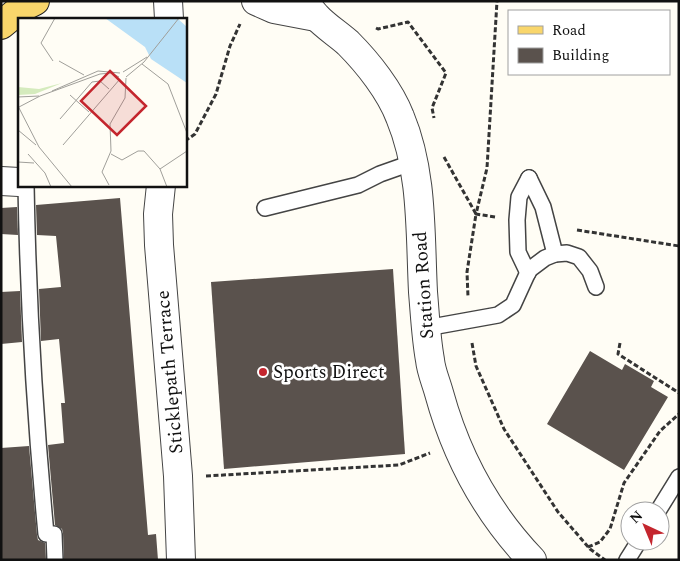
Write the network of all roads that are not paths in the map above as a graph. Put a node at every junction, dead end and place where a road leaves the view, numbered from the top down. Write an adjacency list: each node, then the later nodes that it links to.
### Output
1 (35, 1): 6 (main road)
2 (168, 1): 5 (street)
3 (310, 9): 4 (street, Station Road); 7 (street, Station Road)
4 (249, 11)
5 (170, 18)
6 (1, 25)
7 (414, 162): 12 (lane); 16 (street, Station Road)
8 (1, 181): 9 (street)
9 (18, 182)
10 (26, 186): 19 (lane)
11 (161, 186): 20 (street, Sticklepath Terrace)
12 (266, 208)
13 (555, 254): 14 (lane); 14 (lane); 15 (lane)
14 (528, 273): 16 (lane)
15 (596, 287)
16 (426, 328): 21 (street, Station Road)
17 (679, 477): 18 (lane)
18 (664, 501)
19 (55, 560)
20 (181, 560)
21 (532, 560)

